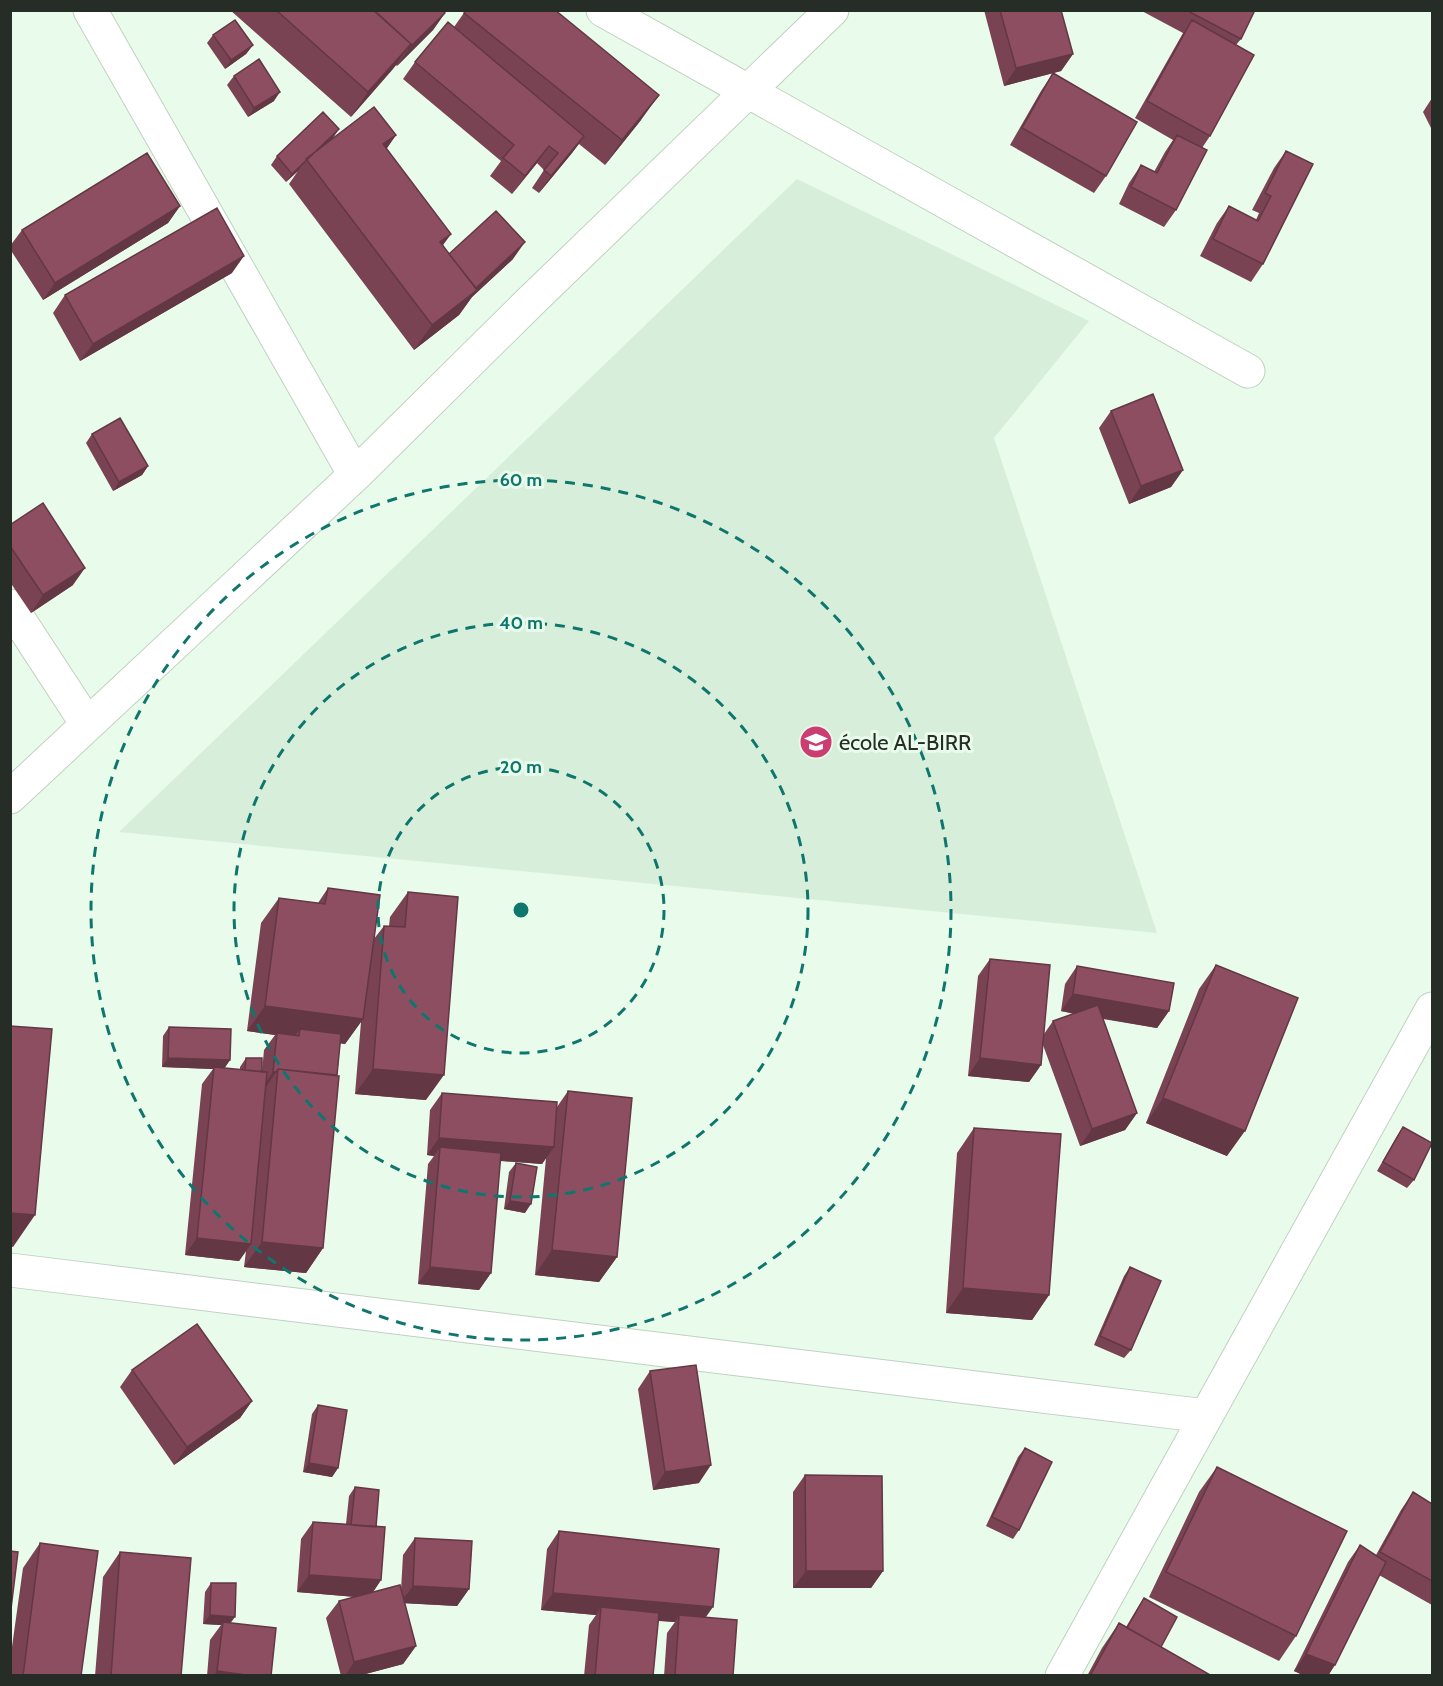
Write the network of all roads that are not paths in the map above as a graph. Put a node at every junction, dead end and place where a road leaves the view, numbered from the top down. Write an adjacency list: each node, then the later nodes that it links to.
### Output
1 (90, 10): 6 (street)
2 (603, 10): 4 (street)
3 (832, 10): 4 (street)
4 (748, 92): 5 (street); 6 (street)
5 (1248, 371)
6 (355, 475): 8 (street)
7 (10, 606): 8 (street)
8 (87, 724): 9 (street)
9 (10, 797)
10 (1432, 1009): 12 (street)
11 (10, 1270): 12 (street)
12 (1206, 1416): 13 (street)
13 (1062, 1676)

